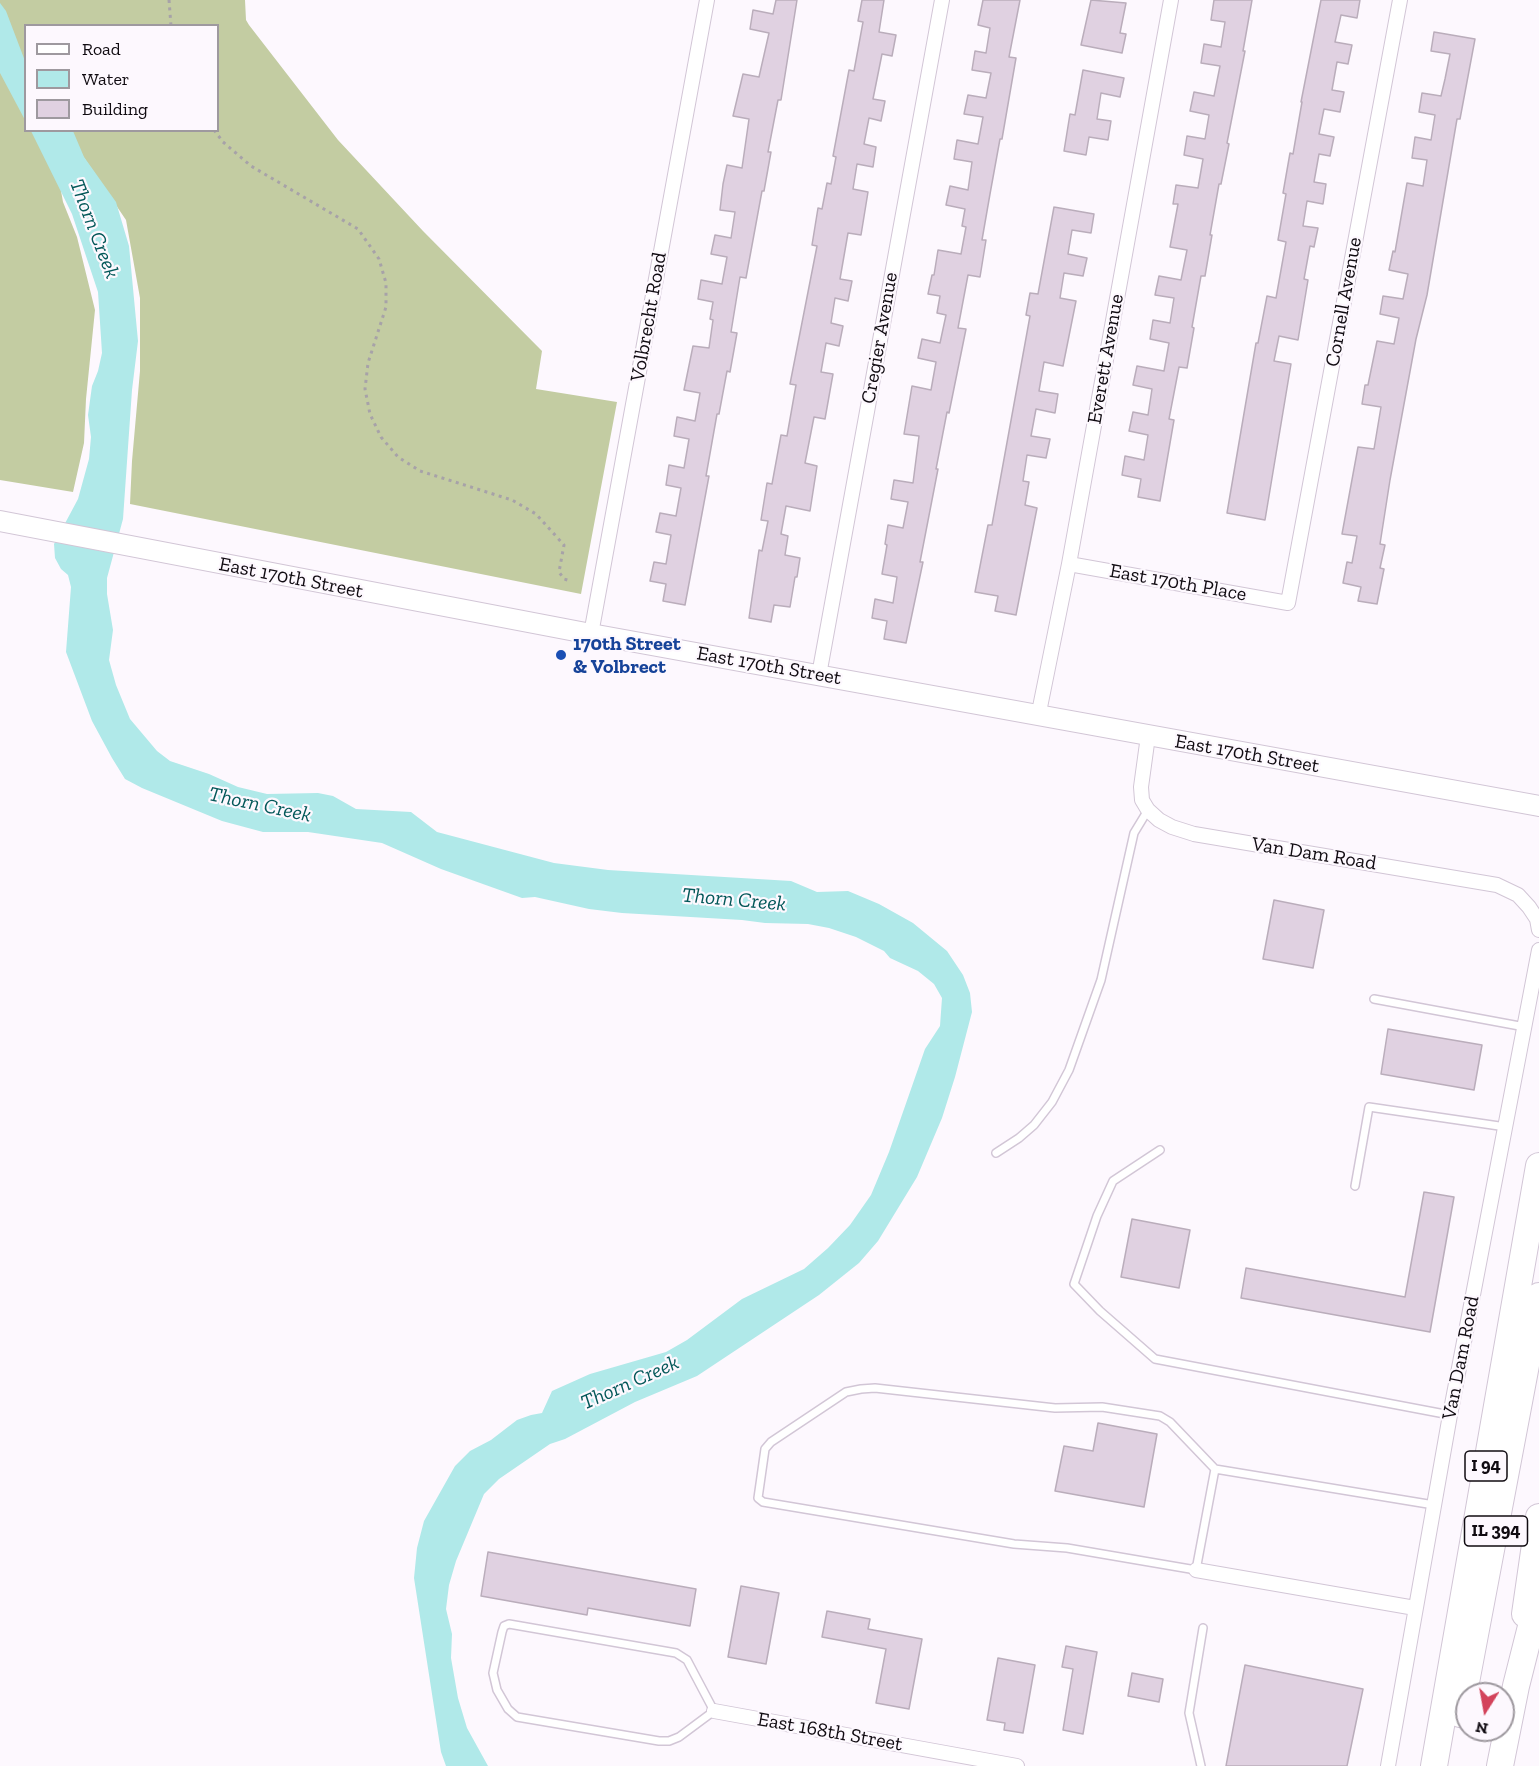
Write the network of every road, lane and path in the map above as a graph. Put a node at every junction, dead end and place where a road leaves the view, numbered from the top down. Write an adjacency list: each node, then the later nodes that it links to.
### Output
1 (169, 0): 6 (path)
2 (707, 0): 12 (street, Volbrecht Road)
3 (942, 0): 13 (street, Cregier Avenue)
4 (1171, 0): 9 (street, Everett Avenue)
5 (1400, 0): 11 (street, Cornell Avenue)
6 (171, 24)
7 (216, 132): 10 (path)
8 (0, 521): 12 (street, East 170th Street)
9 (1069, 564): 11 (street, East 170th Place); 14 (street, Everett Avenue)
10 (571, 581)
11 (1288, 603)
12 (591, 634): 13 (street, East 170th Street)
13 (819, 675): 14 (street, East 170th Street)
14 (1038, 717): 15 (street, East 170th Street)
15 (1148, 736): 16 (street, East 170th Street); 17 (street)
16 (1536, 806)
17 (1148, 810): 18 (street, Van Dam Road); 24 (lane)
18 (1539, 930)
19 (1539, 950): 21 (street, Van Dam Road)
20 (1374, 999): 21 (lane)
21 (1525, 1027): 22 (street, Van Dam Road)
22 (1506, 1127): 26 (lane); 28 (street, Van Dam Road)
23 (1160, 1150): 28 (lane)
24 (996, 1153)
25 (1539, 1166): 41 (highway, I 94)
26 (1355, 1186)
27 (1539, 1296): 42 (highway, IL 394)
28 (1450, 1415): 30 (street, Van Dam Road)
29 (1215, 1469): 30 (lane); 32 (lane); 32 (lane)
30 (1434, 1505): 34 (street, Van Dam Road)
31 (1539, 1517): 36 (highway)
32 (1196, 1570): 34 (street)
33 (1539, 1595): 36 (highway)
34 (1415, 1608): 40 (street, Van Dam Road)
35 (1203, 1628): 39 (lane)
36 (1516, 1686): 43 (highway)
37 (714, 1711): 37 (lane); 38 (street, East 168th Street)
38 (1017, 1766)
39 (1201, 1766)
40 (1388, 1766)
41 (1434, 1766)
42 (1450, 1766)
43 (1500, 1766)

